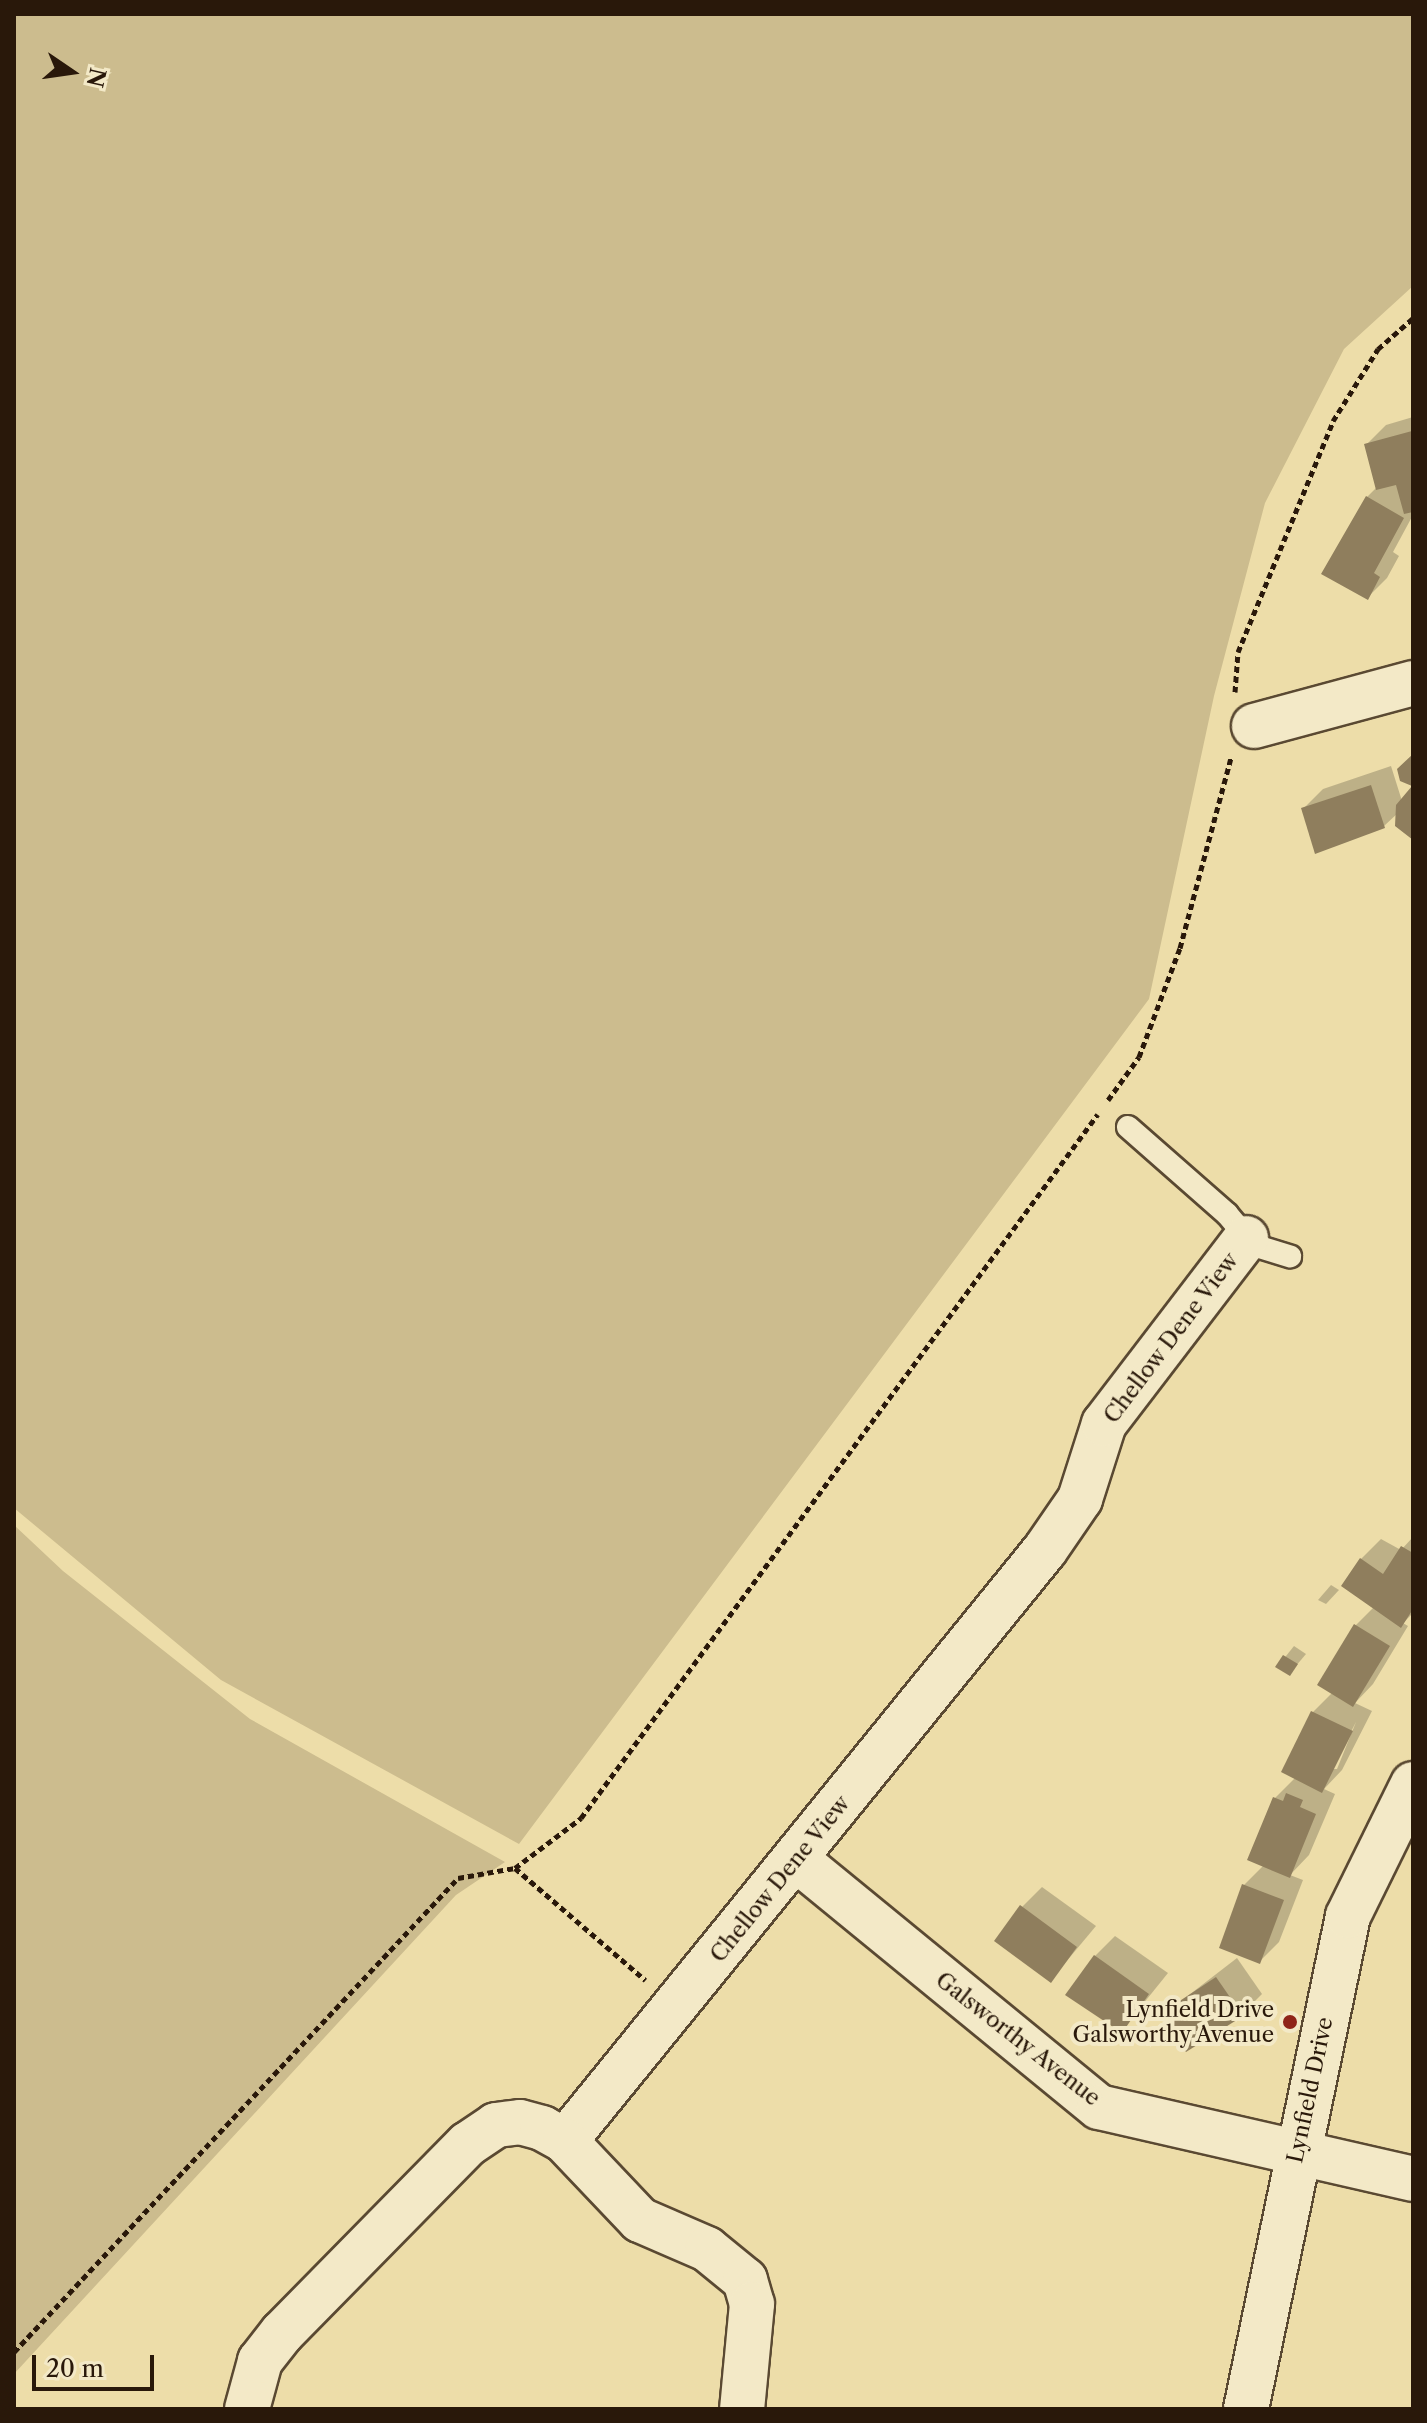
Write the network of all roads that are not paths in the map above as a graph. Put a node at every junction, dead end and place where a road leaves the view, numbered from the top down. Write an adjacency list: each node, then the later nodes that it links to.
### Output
1 (1413, 683): 2 (street)
2 (1254, 726)
3 (1128, 1127): 4 (lane)
4 (1246, 1238): 5 (lane); 7 (street, Chellow Dene View)
5 (1290, 1256)
6 (1413, 1784): 9 (street, Lynfield Drive)
7 (797, 1860): 8 (street, Chellow Dene View); 9 (street, Galsworthy Avenue)
8 (565, 2141): 11 (street); 12 (street)
9 (1296, 2155): 10 (street, Galsworthy Avenue); 13 (street, Lynfield Drive)
10 (1413, 2179)
11 (247, 2409)
12 (742, 2409)
13 (1246, 2409)

